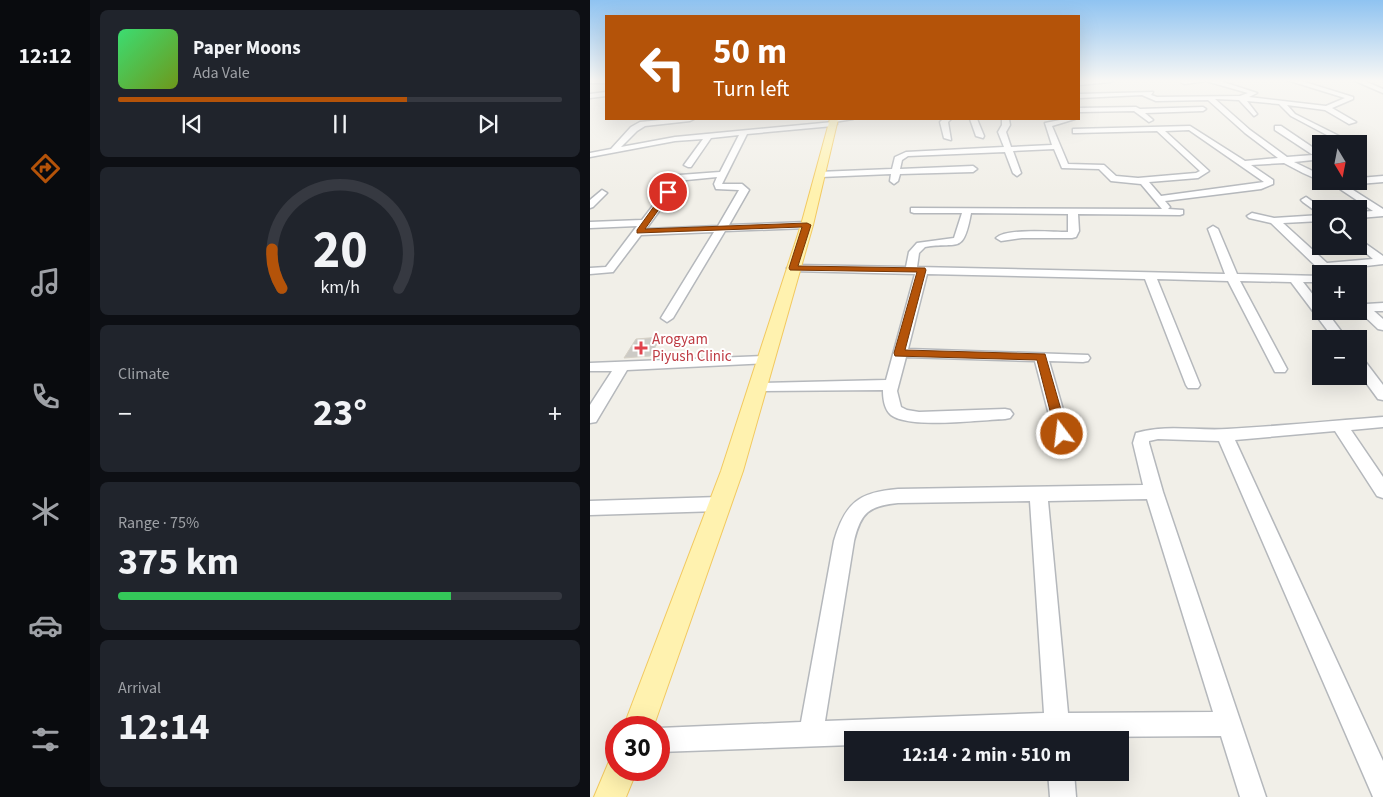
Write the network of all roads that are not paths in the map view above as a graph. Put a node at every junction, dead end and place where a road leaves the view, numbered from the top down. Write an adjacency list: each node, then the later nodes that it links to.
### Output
1 (1147, 117): 13 (street)
2 (1231, 117): 26 (street)
3 (1297, 117): 17 (street)
4 (1344, 117): 12 (street)
5 (681, 120): 23 (street)
6 (837, 120): 16 (street); 35 (main road)
7 (946, 120): 20 (street)
8 (973, 120): 19 (street)
9 (1005, 120): 22 (street)
10 (1068, 120): 21 (street)
11 (1139, 120): 13 (street)
12 (1352, 122)
13 (1153, 123): 15 (street); 27 (street); 38 (street)
14 (1278, 128): 26 (street)
15 (1076, 131)
16 (744, 132): 18 (street); 34 (street)
17 (1331, 135)
18 (708, 136): 23 (street); 28 (street)
19 (980, 136)
20 (948, 138)
21 (1057, 147): 22 (street); 38 (street)
22 (1008, 148): 24 (street); 32 (street)
23 (614, 150): 25 (street)
24 (977, 150): 30 (street); 30 (street)
25 (590, 155)
26 (1288, 160): 27 (street); 33 (street)
27 (1245, 163): 44 (street)
28 (688, 165)
29 (1375, 168): 31 (street)
30 (896, 171): 35 (street); 40 (street)
31 (1383, 172)
32 (1017, 173)
33 (1312, 173)
34 (723, 174): 36 (street); 61 (street)
35 (821, 174): 59 (main road)
36 (666, 179)
37 (1383, 179): 39 (street)
38 (1140, 180): 44 (street)
39 (1368, 180)
40 (894, 181)
41 (1346, 190): 53 (street)
42 (668, 192): 60 (street)
43 (602, 193): 46 (street)
44 (1159, 199): 51 (street)
45 (1306, 200): 47 (street)
46 (590, 205)
47 (1312, 205)
48 (914, 210): 49 (street)
49 (967, 211): 50 (street); 69 (street)
50 (1073, 212): 51 (street); 63 (street)
51 (1168, 212): 52 (street)
52 (1180, 212)
53 (1383, 213): 54 (street)
54 (1367, 214)
55 (1252, 216): 57 (street)
56 (1312, 219): 57 (street)
57 (1274, 222): 66 (street)
58 (590, 224): 60 (street)
59 (807, 225): 61 (street); 68 (main road)
60 (642, 227): 61 (street); 70 (street)
61 (722, 229): 78 (street)
62 (1213, 229): 72 (street)
63 (1001, 238)
64 (1367, 249): 65 (street)
65 (1382, 261): 67 (street)
66 (1321, 265)
67 (1358, 265)
68 (793, 268): 69 (street); 84 (main road)
69 (917, 270): 71 (street); 81 (street)
70 (590, 271)
71 (1150, 276): 72 (street); 89 (street)
72 (1233, 278): 73 (street); 87 (street)
73 (1295, 279): 74 (street); 80 (street)
74 (1312, 279)
75 (1367, 306): 76 (street)
76 (1383, 307)
77 (1367, 311): 79 (street)
78 (667, 318)
79 (1383, 326)
80 (1334, 330)
81 (899, 353): 82 (street); 90 (street)
82 (1041, 357): 83 (street); 97 (street)
83 (1083, 358)
84 (766, 360): 85 (street); 91 (main road)
85 (622, 366): 86 (street); 94 (street)
86 (590, 367)
87 (1280, 369)
88 (1367, 374): 92 (street)
89 (1193, 384)
90 (891, 385): 91 (street); 93 (street)
91 (757, 388): 103 (main road)
92 (1383, 395)
93 (1005, 414)
94 (590, 418)
95 (1383, 422): 96 (street)
96 (1339, 426): 98 (street); 99 (street)
97 (1062, 434)
98 (1226, 434): 101 (street); 114 (street)
99 (1376, 470): 100 (street)
100 (1383, 491)
101 (1154, 492): 102 (street); 106 (street)
102 (1038, 494): 107 (street); 109 (street)
103 (720, 504): 104 (street); 105 (main road)
104 (590, 508)
105 (642, 716)
106 (1230, 724): 108 (street); 117 (street)
107 (1057, 731)
108 (1079, 731)
109 (810, 735): 110 (street); 111 (street)
110 (844, 735)
111 (670, 740)
112 (617, 781): 115 (main road)
113 (1062, 781): 116 (street)
114 (1383, 790)
115 (610, 797)
116 (1063, 797)
117 (1253, 797)

